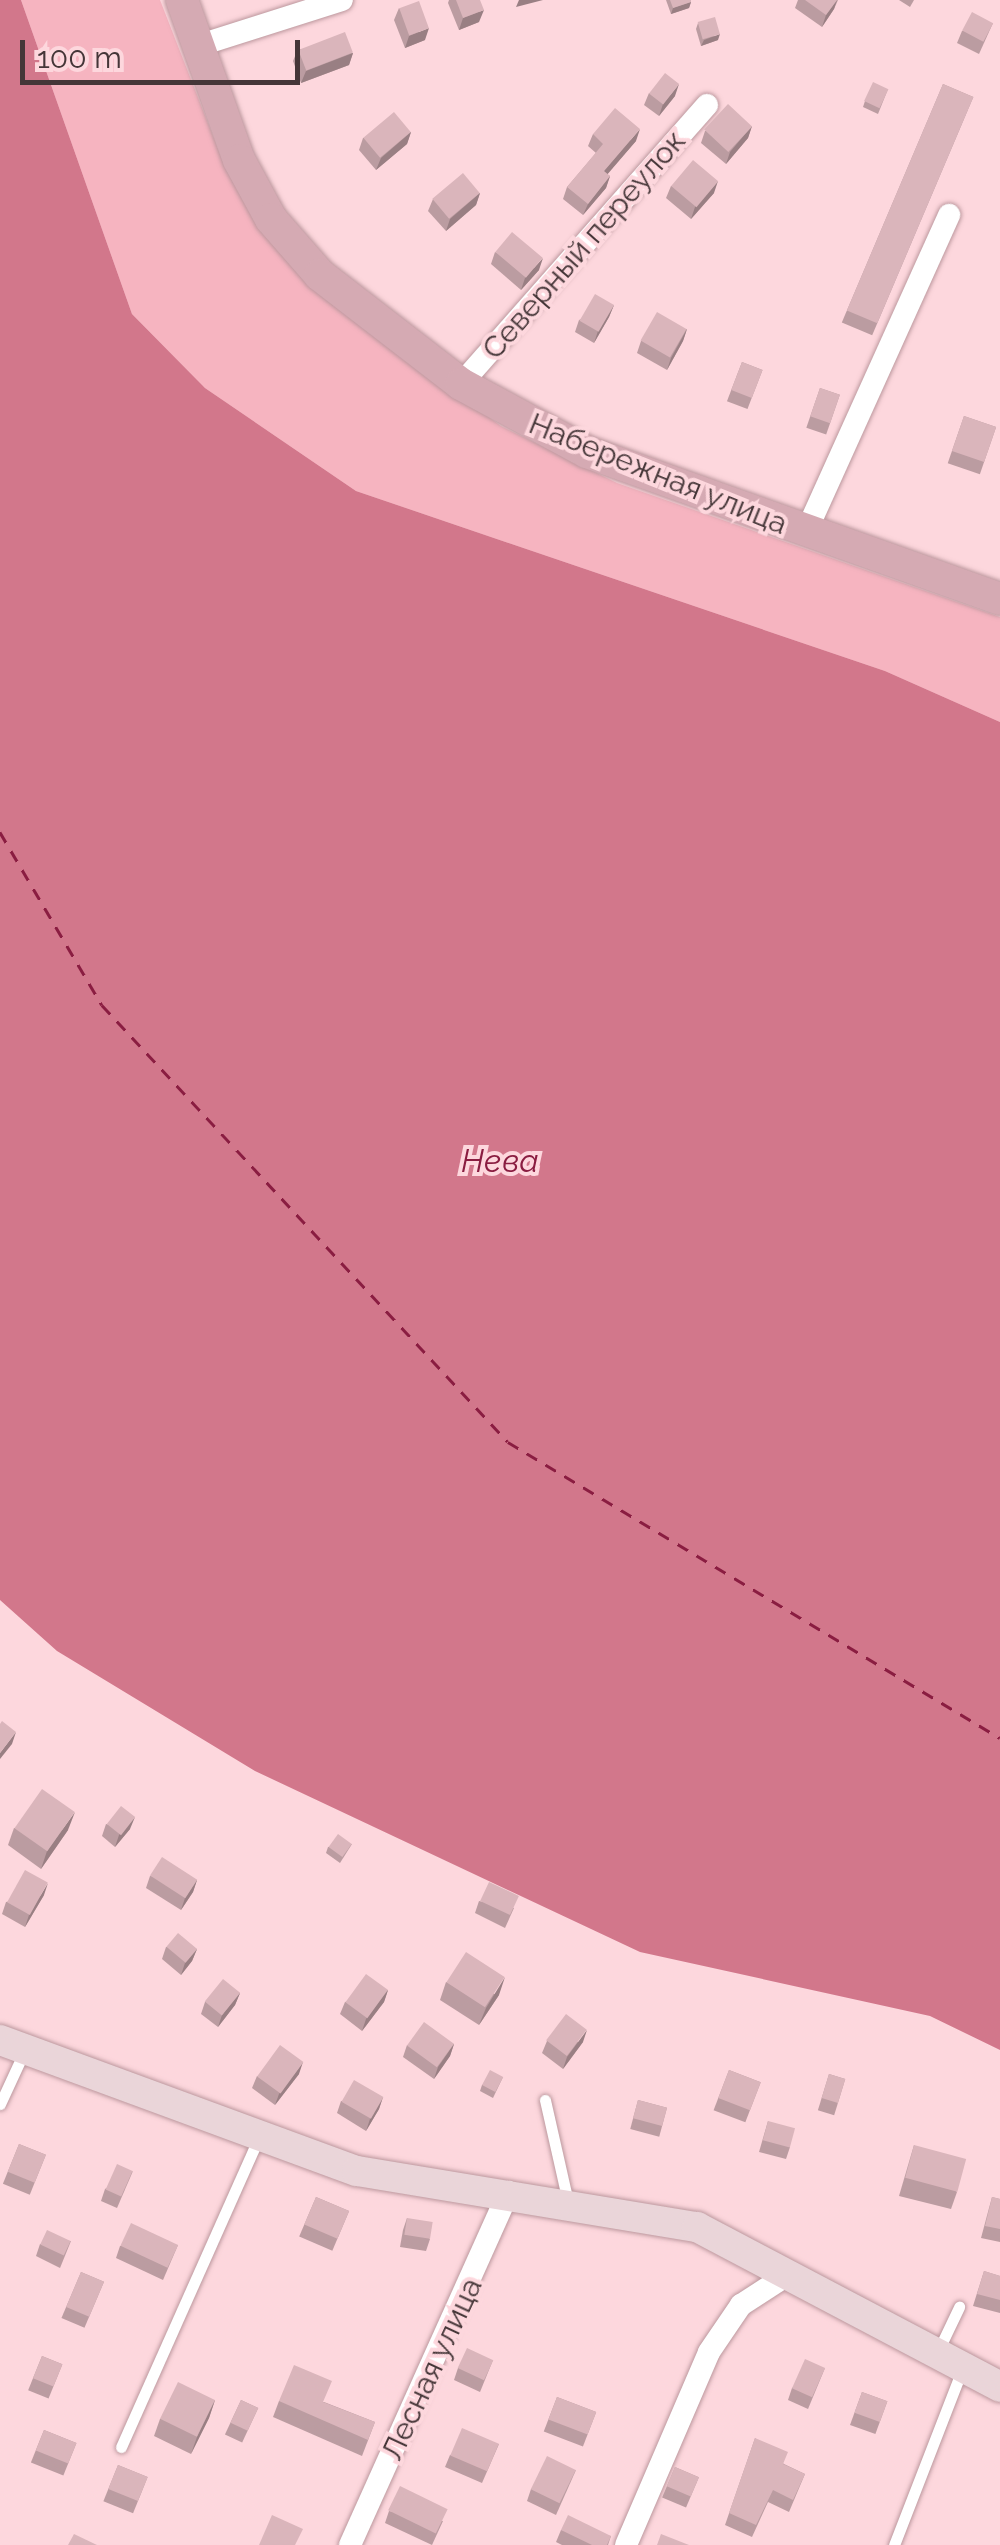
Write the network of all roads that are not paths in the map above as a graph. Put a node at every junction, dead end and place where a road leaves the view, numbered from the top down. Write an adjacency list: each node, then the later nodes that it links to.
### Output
1 (182, 0): 3 (main road, Набережная улица)
2 (342, 0): 3 (street)
3 (197, 46): 6 (main road, Набережная улица)
4 (707, 106): 6 (street, Северный переулок)
5 (949, 214): 7 (street)
6 (461, 384): 7 (main road, Набережная улица)
7 (806, 532): 8 (main road, Набережная улица)
8 (1000, 598)
9 (12, 2046): 11 (lane); 12 (street)
10 (545, 2100): 14 (lane)
11 (0, 2104)
12 (257, 2141): 13 (street); 19 (lane)
13 (509, 2192): 14 (street); 20 (street, Лесная улица)
14 (568, 2206): 15 (street)
15 (789, 2274): 17 (street); 21 (street)
16 (959, 2307): 17 (lane)
17 (951, 2358): 18 (street); 22 (lane)
18 (1000, 2387)
19 (121, 2448)
20 (350, 2545)
21 (626, 2545)
22 (894, 2545)

